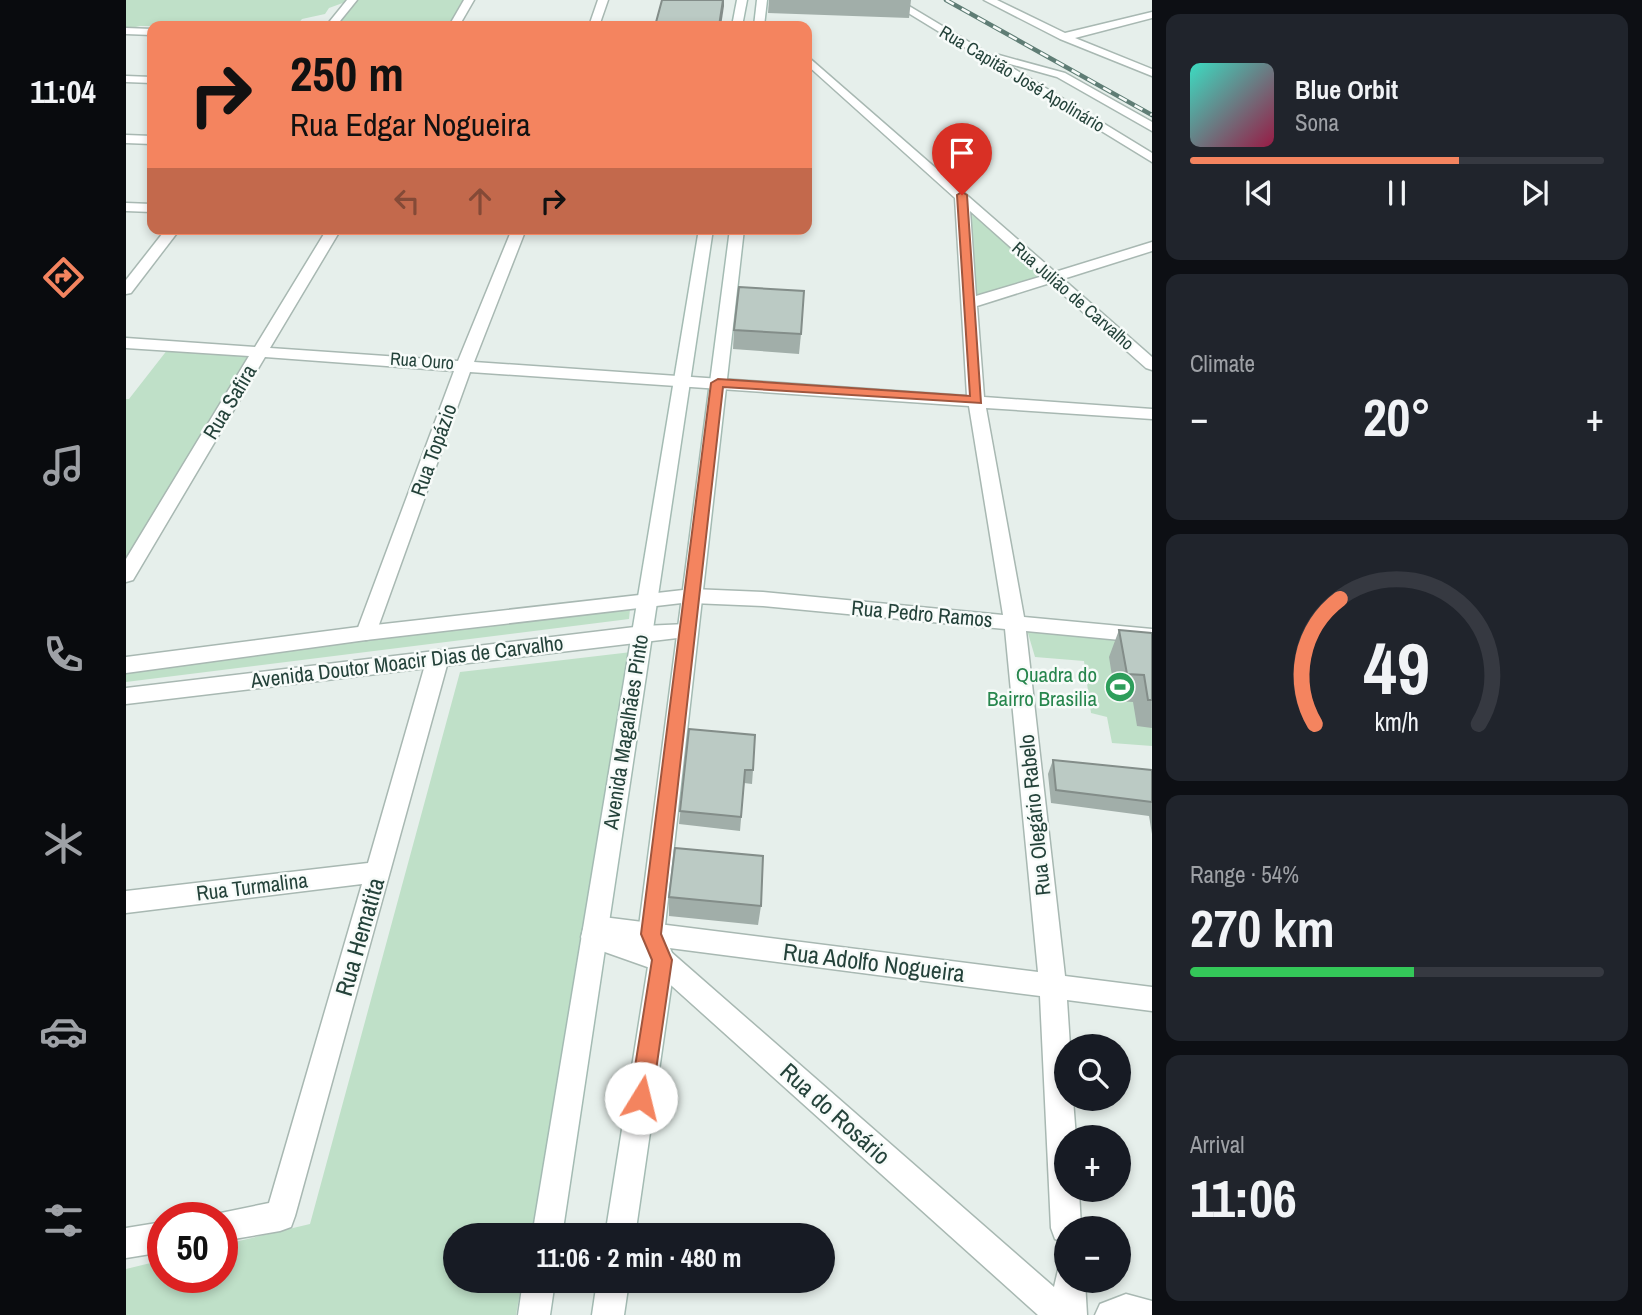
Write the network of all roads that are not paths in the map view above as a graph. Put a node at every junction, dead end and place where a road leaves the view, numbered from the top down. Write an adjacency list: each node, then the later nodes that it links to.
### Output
1 (352, 0): 9 (street)
2 (469, 0): 10 (street)
3 (603, 0): 11 (street)
4 (742, 0): 12 (street)
5 (762, 0): 13 (street)
6 (892, 0): 17 (street, Rua Capitão José Apolinário)
7 (989, 0): 16 (street)
8 (1152, 15): 16 (street)
9 (335, 21)
10 (457, 21)
11 (596, 21)
12 (738, 21)
13 (760, 21)
14 (126, 30): 15 (street)
15 (147, 32)
16 (1064, 37): 19 (street)
17 (980, 53): 22 (street); 25 (street, Rua Capitão José Apolinário)
18 (812, 63): 26 (street, Rua Julião de Carvalho)
19 (1152, 73)
20 (126, 79): 21 (street)
21 (147, 80)
22 (1152, 127)
23 (126, 139): 24 (street)
24 (147, 140)
25 (1152, 158)
26 (962, 195): 35 (street, Rua Julião de Carvalho); 37 (street, Rua Olegário Rabelo)
27 (126, 207): 28 (street)
28 (147, 208)
29 (168, 235): 36 (street)
30 (330, 235): 39 (street, Rua Safira)
31 (517, 235): 40 (street, Rua Topázio)
32 (705, 235): 42 (street, Avenida Magalhães Pinto)
33 (736, 235): 43 (street, Avenida Magalhães Pinto)
34 (1152, 246): 35 (street)
35 (1052, 278): 37 (street); 41 (street, Rua Julião de Carvalho)
36 (126, 290)
37 (971, 303): 44 (street, Rua Olegário Rabelo)
38 (126, 343): 39 (street, Rua Ouro)
39 (261, 351): 40 (street, Rua Ouro); 47 (street, Rua Safira)
40 (465, 364): 42 (street, Rua Ouro); 52 (street, Rua Topázio)
41 (1152, 365)
42 (682, 380): 43 (street, Rua Ouro); 46 (street, Avenida Magalhães Pinto)
43 (718, 383): 44 (street, Rua Ouro); 46 (street, Avenida Magalhães Pinto)
44 (976, 400): 45 (street, Rua Ouro); 50 (street, Rua Olegário Rabelo)
45 (1152, 414)
46 (689, 458): 48 (street, Avenida Magalhães Pinto); 49 (street, Avenida Magalhães Pinto)
47 (126, 575)
48 (692, 596): 49 (street, Rua Pedro Ramos); 50 (street, Rua Pedro Ramos); 51 (street, Avenida Magalhães Pinto)
49 (647, 601): 52 (street, Avenida Doutor Moacir Dias de Carvalho); 53 (street, Avenida Magalhães Pinto)
50 (1015, 623): 54 (street, Rua Pedro Ramos); 63 (street, Rua Olegário Rabelo)
51 (687, 631): 53 (street, Avenida Doutor Moacir Dias de Carvalho); 61 (street, Avenida Magalhães Pinto)
52 (366, 633): 56 (street, Avenida Doutor Moacir Dias de Carvalho)
53 (643, 634): 55 (street, Avenida Doutor Moacir Dias de Carvalho); 60 (street, Avenida Magalhães Pinto)
54 (1152, 636)
55 (438, 658): 57 (street, Avenida Doutor Moacir Dias de Carvalho); 58 (street, Rua Hematita)
56 (126, 665)
57 (126, 696)
58 (379, 872): 59 (street, Rua Turmalina); 66 (street, Rua Hematita)
59 (126, 902)
60 (594, 932): 61 (street, Rua Adolfo Nogueira); 62 (street, Rua do Rosário); 67 (street, Avenida Magalhães Pinto)
61 (651, 934): 62 (street, Avenida Magalhães Pinto); 63 (street, Rua Adolfo Nogueira)
62 (662, 960): 68 (street); 76 (street, Rua do Rosário)
63 (1053, 986): 64 (street, Rua Adolfo Nogueira); 65 (street, Rua Olegário Rabelo)
64 (1152, 999)
65 (1065, 1216)
66 (238, 1223)
67 (549, 1223)
68 (622, 1223)
69 (147, 1240): 70 (street)
70 (126, 1243)
71 (537, 1293): 74 (street)
72 (611, 1293): 75 (street)
73 (1070, 1293): 77 (street)
74 (534, 1315)
75 (608, 1315)
76 (1062, 1315)
77 (1071, 1315)
78 (1111, 1315): 79 (street)
79 (1148, 1315)

